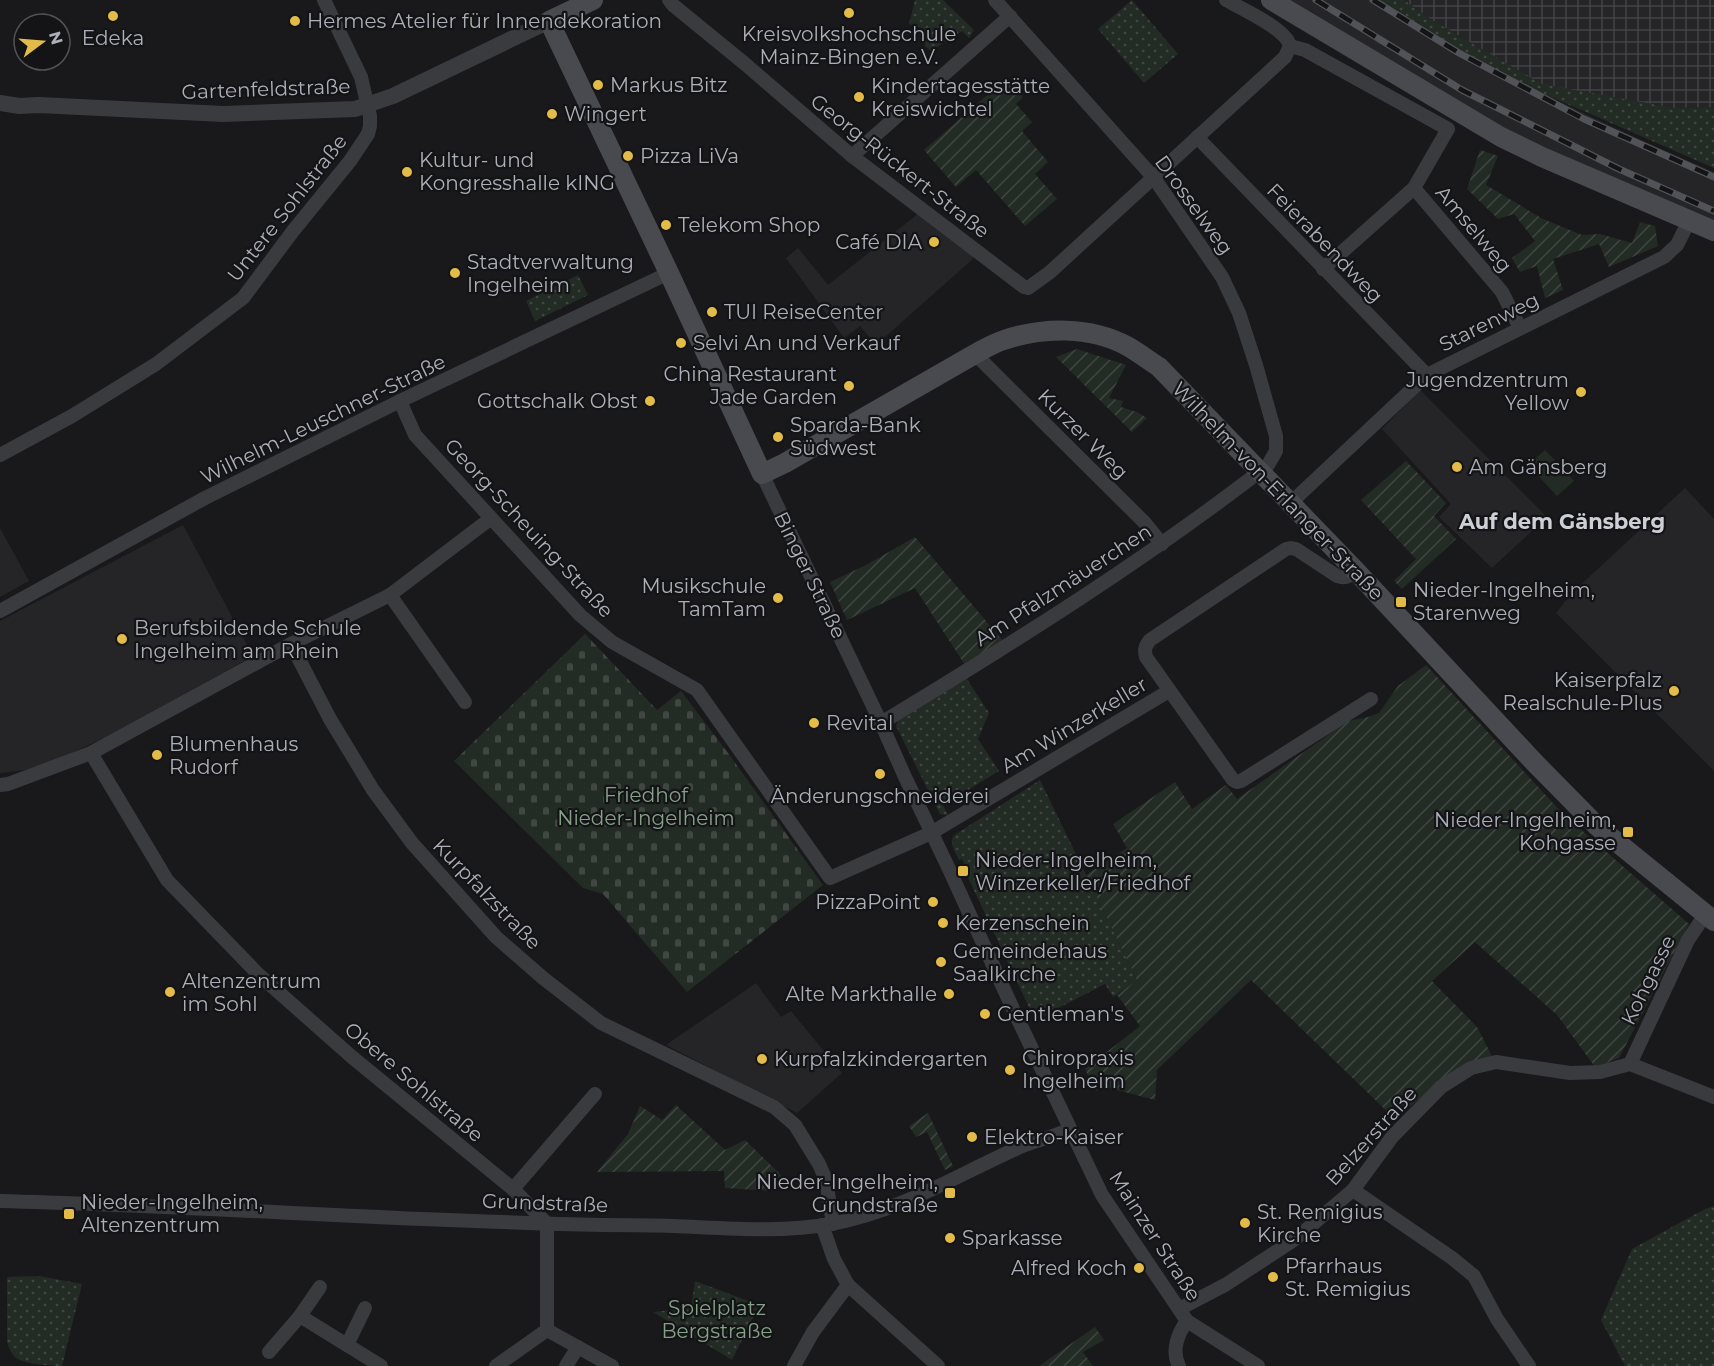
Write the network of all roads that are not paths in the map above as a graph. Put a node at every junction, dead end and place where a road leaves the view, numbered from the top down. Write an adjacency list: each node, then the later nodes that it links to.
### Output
1 (324, 0): 13 (street, Untere Sohlstraße)
2 (593, 0): 8 (main road)
3 (669, 0): 15 (street, Georg-Rückert-Straße)
4 (994, 0): 7 (street, Drosselweg)
5 (1226, 0): 9 (street)
6 (1271, 0): 18 (main road)
7 (1010, 16): 15 (street); 16 (street, Drosselweg)
8 (549, 21): 13 (street, Gartenfeldstraße); 21 (main road, Binger Straße)
9 (1290, 46): 14 (street); 17 (street)
10 (0, 90): 12 (street, Gartenfeldstraße)
11 (0, 103): 12 (street, Gartenfeldstraße)
12 (39, 105): 13 (street, Gartenfeldstraße)
13 (367, 106): 27 (street, Untere Sohlstraße)
14 (1197, 137): 16 (street); 20 (street, Feierabendweg)
15 (852, 156): 16 (street, Georg-Rückert-Straße)
16 (1154, 178): 28 (street, Drosselweg)
17 (1414, 188): 20 (street); 22 (street, Amselweg)
18 (1689, 221): 19 (main road); 22 (street, Starenweg)
19 (1714, 231)
20 (1323, 269): 24 (street, Feierabendweg)
21 (669, 273): 25 (street, Wilhelm-Leuschner-Straße); 29 (main road, Binger Straße)
22 (1520, 328): 24 (street, Starenweg)
23 (975, 354): 28 (main road, Wilhelm-von-Erlanger-Straße); 29 (main road, Wilhelm-von-Erlanger-Straße); 32 (street, Kurzer Weg)
24 (1426, 375): 30 (street, Starenweg)
25 (400, 401): 31 (street, Georg-Scheuing-Straße); 35 (street, Wilhelm-Leuschner-Straße)
26 (0, 439): 27 (street)
27 (2, 454)
28 (1260, 471): 30 (main road, Wilhelm-von-Erlanger-Straße); 32 (street, Am Pfalzmäuerchen)
29 (762, 474): 40 (street, Binger Straße)
30 (1291, 506): 33 (main road, Wilhelm-von-Erlanger-Straße)
31 (490, 519): 34 (street); 43 (street, Georg-Scheuing-Straße)
32 (1162, 544): 40 (street, Am Pfalzmäuerchen)
33 (1355, 570): 37 (street); 44 (main road, Wilhelm-von-Erlanger-Straße)
34 (390, 595): 36 (street); 39 (street)
35 (0, 611)
36 (291, 644): 41 (street); 53 (street, Kurpfalzstraße)
37 (1169, 691): 38 (street, Am Winzerkeller); 43 (street, Am Winzerkeller)
38 (1371, 699)
39 (465, 702)
40 (880, 723): 43 (street, Binger Straße)
41 (91, 753): 42 (street); 49 (street, Obere Sohlstraße)
42 (0, 785)
43 (932, 833): 48 (street, Binger Straße)
44 (1710, 918): 45 (street, Kohgasse)
45 (1630, 1064): 47 (street); 50 (street, Belzerstraße)
46 (595, 1094): 49 (street)
47 (1714, 1097)
48 (1070, 1129): 53 (street, Grundstraße); 57 (street, Mainzer Straße)
49 (513, 1189): 52 (street, Obere Sohlstraße)
50 (1353, 1190): 57 (street, Belzerstraße); 72 (street)
51 (0, 1201): 52 (street, Grundstraße)
52 (547, 1224): 53 (street, Grundstraße); 60 (street)
53 (827, 1224): 54 (street, Kurpfalzstraße)
54 (848, 1285): 69 (street); 70 (street, Kurpfalzstraße)
55 (320, 1287): 58 (street)
56 (365, 1308): 61 (street)
57 (1179, 1309): 59 (street, Mainzer Straße)
58 (300, 1316): 61 (street); 63 (street)
59 (1187, 1321): 64 (street, Mainzer Straße); 71 (street)
60 (547, 1330): 62 (street); 66 (street)
61 (346, 1345): 65 (street)
62 (578, 1347): 67 (street); 68 (street)
63 (269, 1352)
64 (1173, 1364)
65 (381, 1366)
66 (496, 1366)
67 (567, 1366)
68 (612, 1366)
69 (794, 1366)
70 (938, 1366)
71 (1258, 1366)
72 (1529, 1366)

